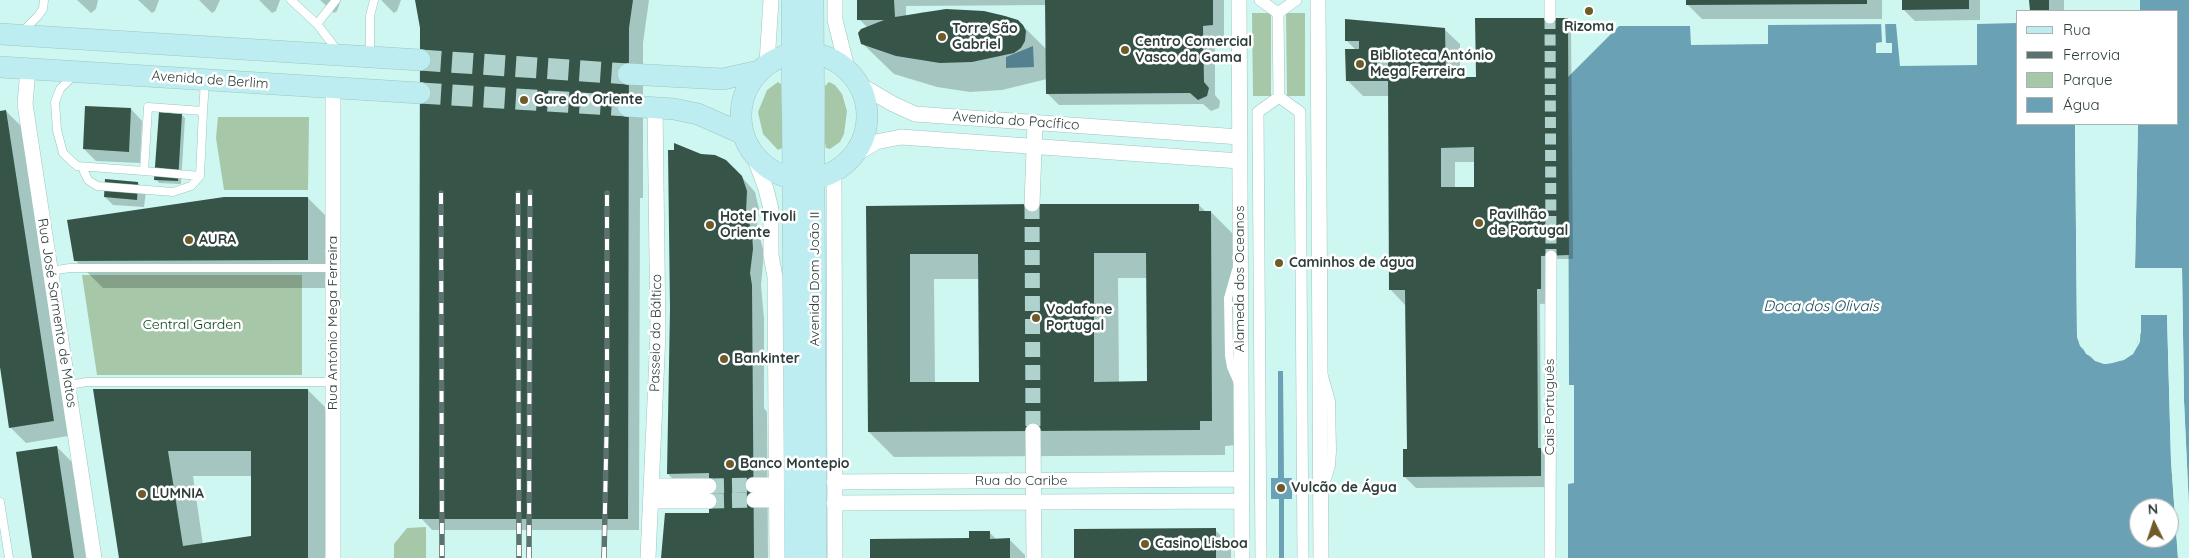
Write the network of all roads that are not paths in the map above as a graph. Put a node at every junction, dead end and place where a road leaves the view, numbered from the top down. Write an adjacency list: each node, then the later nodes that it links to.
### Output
1 (44, 0): 17 (lane)
2 (291, 0): 16 (lane)
3 (336, 0): 16 (lane)
4 (374, 0): 20 (lane)
5 (771, 0): 23 (street)
6 (792, 0): 18 (main road, Avenida Dom João II)
7 (813, 0): 18 (main road, Avenida Dom João II)
8 (835, 0): 27 (street)
9 (1239, 0): 37 (street, Alameda dos Oceanos)
10 (1260, 0): 14 (street)
11 (1296, 0): 14 (street)
12 (1318, 0): 82 (street)
13 (1550, 0): 15 (street)
14 (1278, 13): 31 (street)
15 (1550, 18)
16 (317, 24): 19 (lane)
17 (9, 35): 19 (main road)
18 (803, 54): 23 (main road); 27 (main road); 47 (main road, Avenida Dom João II)
19 (342, 56): 20 (main road)
20 (370, 58): 21 (main road)
21 (420, 60)
22 (0, 67): 24 (main road, Avenida de Berlim)
23 (763, 67): 26 (main road); 38 (main road)
24 (28, 69): 25 (main road, Avenida de Berlim); 52 (street, Rua José Sarmento de Matos)
25 (89, 72): 28 (main road, Avenida de Berlim); 43 (lane)
26 (628, 74)
27 (853, 77): 35 (street, Avenida do Pacífico); 40 (main road)
28 (205, 80): 29 (main road, Avenida de Berlim); 34 (lane)
29 (333, 88): 30 (main road, Avenida de Berlim); 51 (street, Rua António Mega Ferreira)
30 (420, 93)
31 (1279, 97): 80 (street, Alameda dos Oceanos); 81 (street)
32 (628, 106): 33 (main road)
33 (655, 108): 38 (main road); 64 (street, Passeio do Báltico)
34 (203, 111): 44 (lane); 46 (lane)
35 (1036, 123): 36 (street, Avenida do Pacífico); 39 (street)
36 (1183, 132): 37 (street, Avenida do Pacífico); 41 (street)
37 (1240, 137): 42 (street, Alameda dos Oceanos)
38 (748, 142): 47 (main road); 53 (street)
39 (1034, 146): 40 (street, Avenida do Pacífico); 41 (street, Avenida do Pacífico); 48 (street)
40 (853, 156): 45 (main road)
41 (1181, 157): 42 (street, Avenida do Pacífico)
42 (1240, 161): 57 (street, Alameda dos Oceanos)
43 (82, 167): 44 (lane); 46 (lane)
44 (144, 171): 46 (lane)
45 (834, 172): 47 (main road); 60 (street, Avenida Dom João II)
46 (200, 176)
47 (804, 178): 49 (main road, Avenida Dom João II); 76 (main road, Avenida Dom João II)
48 (1032, 204)
49 (794, 252): 53 (street, Avenida Dom João II); 75 (main road, Avenida Dom João II)
50 (1551, 256): 83 (street, Cais Português)
51 (333, 268): 52 (lane); 54 (street, Rua António Mega Ferreira)
52 (50, 271): 55 (street, Rua José Sarmento de Matos)
53 (775, 277): 63 (street)
54 (333, 382): 55 (lane); 72 (street, Rua António Mega Ferreira)
55 (68, 384): 71 (street, Rua José Sarmento de Matos)
56 (1033, 431): 58 (street)
57 (1242, 479): 59 (street, Rua do Caribe); 65 (street, Alameda dos Oceanos)
58 (1034, 480): 59 (street, Rua do Caribe); 60 (street, Rua do Caribe); 68 (street)
59 (1207, 480): 66 (street)
60 (834, 482): 69 (street, Avenida Dom João II)
61 (709, 493): 64 (street)
62 (754, 493): 63 (street)
63 (777, 493): 74 (street)
64 (652, 495): 73 (street, Passeio do Báltico)
65 (1242, 500): 66 (street, Rua do Caribe); 79 (street, Alameda dos Oceanos)
66 (1207, 501): 68 (street, Rua do Caribe)
67 (0, 502): 70 (lane)
68 (1034, 502): 69 (street, Rua do Caribe); 78 (street)
69 (834, 503): 77 (street, Avenida Dom João II)
70 (9, 558)
71 (94, 558)
72 (333, 558)
73 (648, 558)
74 (777, 558)
75 (795, 558)
76 (816, 558)
77 (834, 558)
78 (1034, 558)
79 (1242, 558)
80 (1261, 558)
81 (1303, 558)
82 (1321, 558)
83 (1550, 558)

